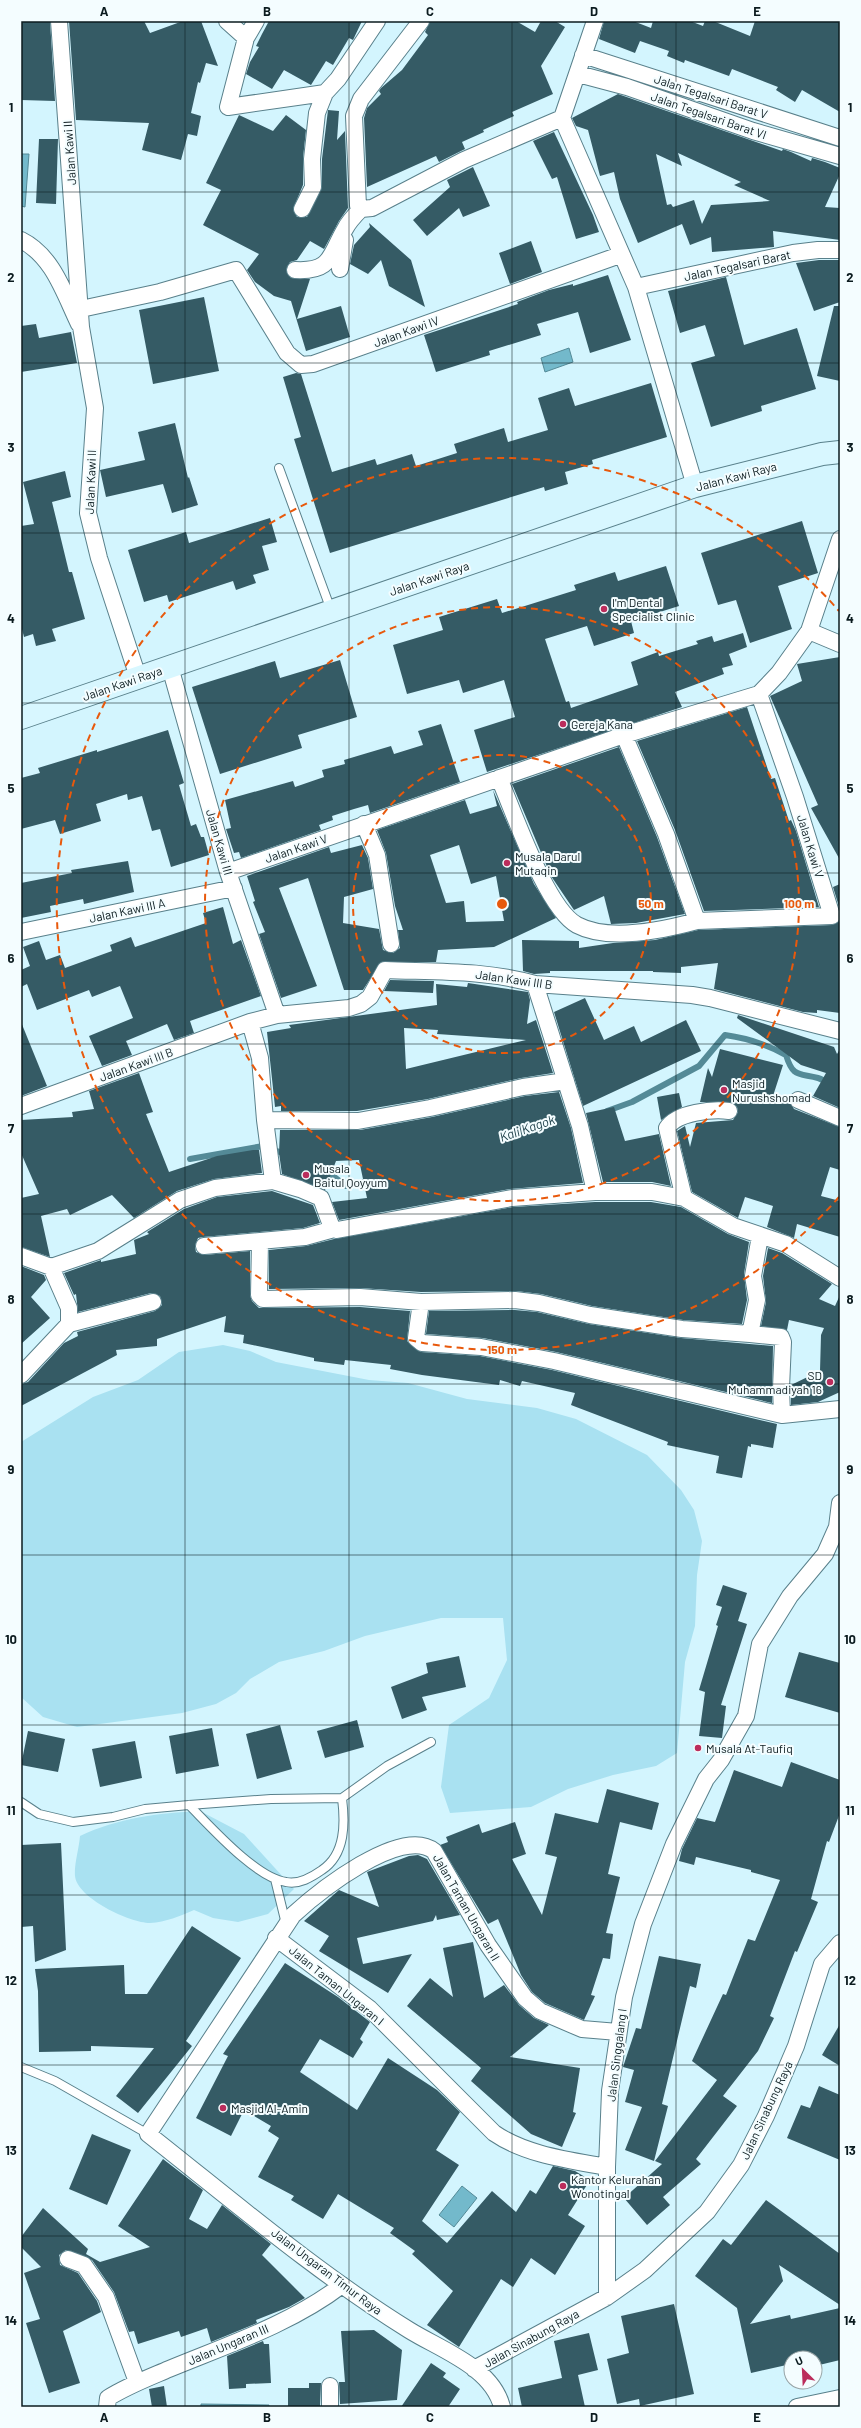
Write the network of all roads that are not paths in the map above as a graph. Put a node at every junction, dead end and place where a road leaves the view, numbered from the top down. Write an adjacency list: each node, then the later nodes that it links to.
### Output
1 (59, 21): 22 (street, Jalan Kawi II)
2 (227, 21): 7 (street)
3 (256, 21): 7 (street)
4 (377, 21): 10 (street)
5 (421, 21): 14 (street)
6 (595, 21): 8 (street)
7 (246, 38): 10 (street)
8 (583, 55): 9 (street); 12 (street, Jalan Tegalsari Barat V)
9 (578, 74): 11 (street); 13 (street, Jalan Tegalsari Barat VI)
10 (325, 93): 15 (street)
11 (565, 111): 14 (street); 14 (street); 18 (street)
12 (840, 138)
13 (840, 156)
14 (362, 208): 19 (street); 20 (street)
15 (302, 209)
16 (21, 240): 23 (street, Jalan Kawi II)
17 (840, 250): 21 (street, Jalan Tegalsari Barat)
18 (620, 255): 21 (street); 22 (street, Jalan Kawi IV)
19 (340, 269)
20 (295, 270)
21 (636, 287): 26 (street)
22 (81, 309): 23 (street, Jalan Kawi II)
23 (81, 327): 32 (street, Jalan Kawi II)
24 (840, 452): 26 (main road, Jalan Kawi Raya)
25 (279, 468): 28 (lane)
26 (695, 486): 28 (main road, Jalan Kawi Raya)
27 (840, 539): 29 (street, Jalan Kawi V)
28 (331, 611): 31 (main road, Jalan Kawi Raya)
29 (809, 631): 30 (street); 33 (street, Jalan Kawi V)
30 (840, 644)
31 (170, 667): 32 (main road, Jalan Kawi Raya); 38 (street, Jalan Kawi III)
32 (138, 677): 34 (main road, Jalan Kawi Raya)
33 (759, 694): 35 (street, Jalan Kawi V); 40 (street, Jalan Kawi V)
34 (21, 718)
35 (624, 735): 36 (street, Jalan Kawi V); 41 (street)
36 (499, 778): 37 (street, Jalan Kawi V); 41 (street, Jalan Kawi V)
37 (364, 824): 38 (street, Jalan Kawi V); 43 (street)
38 (228, 872): 39 (street, Jalan Kawi III)
39 (234, 888): 42 (street, Jalan Kawi III A); 45 (street, Jalan Kawi III)
40 (836, 914): 41 (street, Jalan Kawi V)
41 (697, 921)
42 (21, 932)
43 (391, 944)
44 (535, 984): 45 (street, Jalan Kawi III B); 47 (street, Jalan Kawi III B); 48 (street)
45 (277, 1015): 46 (street, Jalan Kawi III B)
46 (250, 1022): 50 (street, Jalan Kawi III B); 53 (street)
47 (840, 1031)
48 (566, 1081): 53 (street); 55 (street)
49 (798, 1100): 52 (street)
50 (21, 1106)
51 (729, 1111): 56 (street)
52 (840, 1118)
53 (265, 1120): 54 (street)
54 (273, 1181): 57 (street); 62 (street)
55 (596, 1192): 56 (street); 57 (street)
56 (684, 1198): 58 (street)
57 (334, 1229): 59 (street)
58 (760, 1236): 63 (street); 67 (street)
59 (260, 1242): 60 (street); 65 (street)
60 (204, 1246)
61 (21, 1256): 62 (street)
62 (51, 1267): 66 (street)
63 (840, 1278)
64 (153, 1302): 66 (street)
65 (421, 1302): 67 (street); 70 (street)
66 (69, 1324): 68 (street)
67 (750, 1334): 70 (street)
68 (21, 1375)
69 (840, 1410): 70 (street)
70 (782, 1415)
71 (840, 1503): 80 (street, Jalan Singgalang I)
72 (431, 1742): 73 (lane)
73 (342, 1798): 75 (lane); 76 (lane)
74 (21, 1802): 75 (lane)
75 (189, 1805): 76 (lane)
76 (275, 1879): 77 (lane)
77 (286, 1925): 78 (street, Jalan Taman Ungaran II); 80 (street, Jalan Taman Ungaran II)
78 (276, 1938): 82 (street, Jalan Taman Ungaran I); 83 (street, Jalan Taman Ungaran I)
79 (840, 1943): 86 (street, Jalan Sinabung Raya)
80 (618, 2032): 83 (street, Jalan Singgalang I)
81 (21, 2067): 82 (lane)
82 (148, 2134): 85 (street, Jalan Ungaran Timur Raya)
83 (607, 2167): 86 (street, Jalan Singgalang I)
84 (68, 2259): 88 (street)
85 (342, 2285): 87 (street, Jalan Ungaran Timur Raya); 88 (street, Jalan Ungaran III)
86 (607, 2296): 87 (street, Jalan Sinabung Raya)
87 (474, 2369): 93 (street, Jalan Ungaran Timur Raya)
88 (137, 2382): 91 (street, Jalan Ungaran III)
89 (330, 2386): 92 (street)
90 (840, 2398): 94 (street)
91 (109, 2401)
92 (330, 2407)
93 (502, 2407)
94 (797, 2407)

